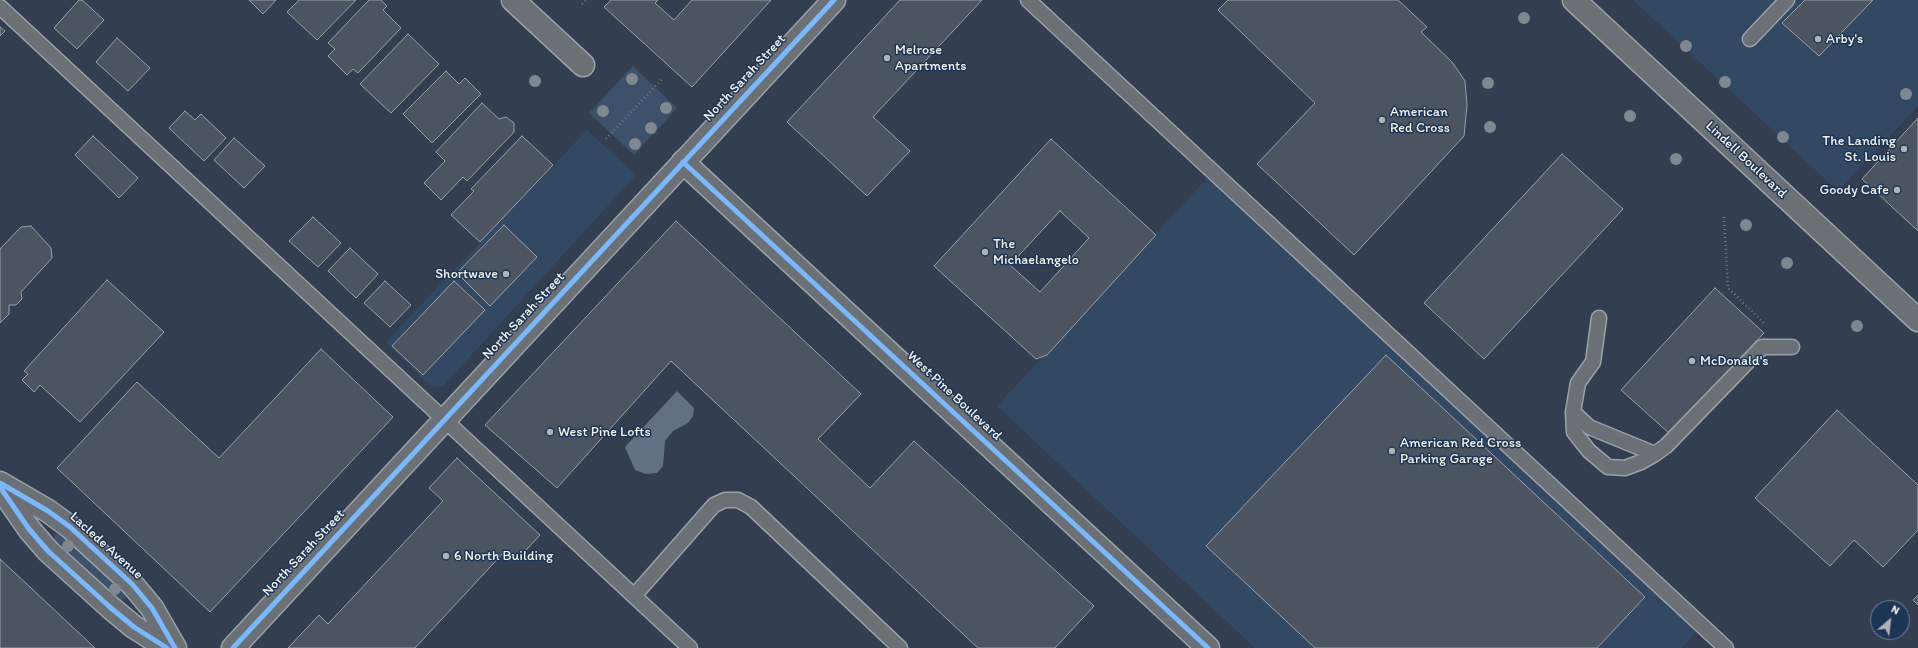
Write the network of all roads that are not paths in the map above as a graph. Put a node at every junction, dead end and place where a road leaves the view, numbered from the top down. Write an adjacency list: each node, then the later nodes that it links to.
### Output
1 (513, 0): 8 (street)
2 (834, 0): 9 (street, North Sarah Street)
3 (1028, 0): 25 (lane)
4 (1574, 0): 11 (street, Lindell Boulevard)
5 (1787, 0): 7 (lane)
6 (0, 7): 14 (lane)
7 (1750, 39)
8 (583, 65)
9 (683, 162): 14 (street, North Sarah Street); 24 (street, West Pine Boulevard)
10 (1599, 318): 13 (lane)
11 (1918, 320)
12 (1792, 348): 15 (lane)
13 (1574, 412): 15 (lane); 15 (lane)
14 (444, 420): 18 (lane); 21 (street, North Sarah Street)
15 (1655, 454)
16 (0, 483): 20 (street, Laclede Avenue)
17 (0, 487): 19 (street)
18 (634, 596): 22 (lane); 23 (lane)
19 (167, 648)
20 (176, 648)
21 (233, 648)
22 (690, 648)
23 (900, 648)
24 (1208, 648)
25 (1726, 648)

